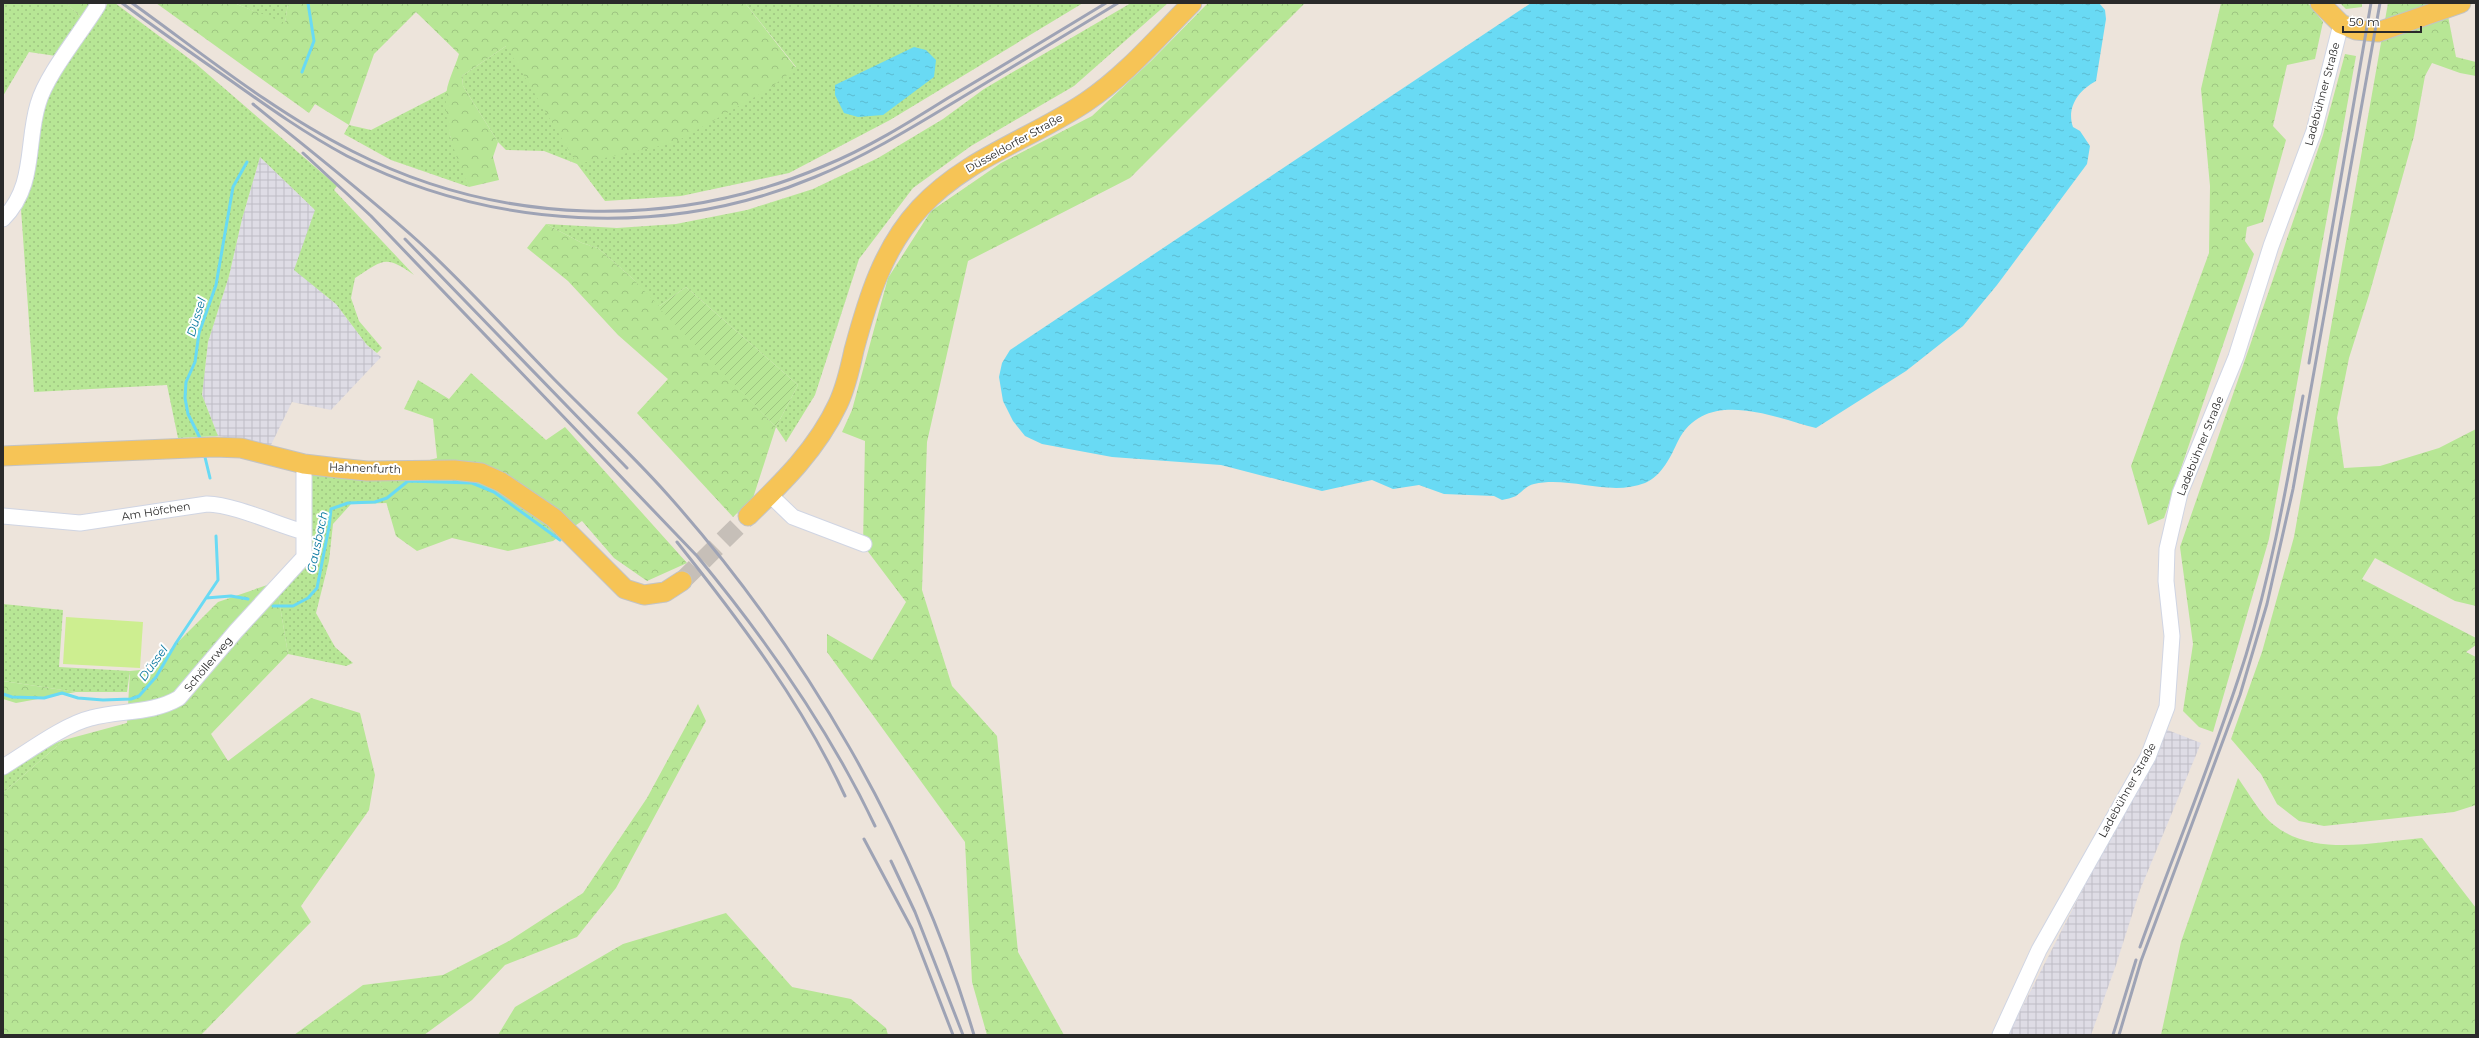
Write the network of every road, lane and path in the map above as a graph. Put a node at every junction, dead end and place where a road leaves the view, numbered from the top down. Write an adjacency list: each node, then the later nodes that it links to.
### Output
1 (1192, 3): 9 (main road, Düsseldorfer Straße)
2 (2320, 3): 5 (main road)
3 (2461, 3): 5 (main road)
4 (98, 5): 6 (street)
5 (2341, 24): 16 (street, Ladebühner Straße)
6 (3, 219)
7 (3, 456): 8 (main road, Hahnenfurth)
8 (304, 464): 12 (street, Schöllerweg); 14 (main road, Hahnenfurth)
9 (770, 495): 11 (main road, Düsseldorfer Straße); 13 (street)
10 (3, 516): 12 (street, Am Höfchen)
11 (748, 516)
12 (304, 532): 15 (street, Schöllerweg)
13 (864, 544)
14 (682, 581)
15 (3, 767)
16 (2000, 1035)

